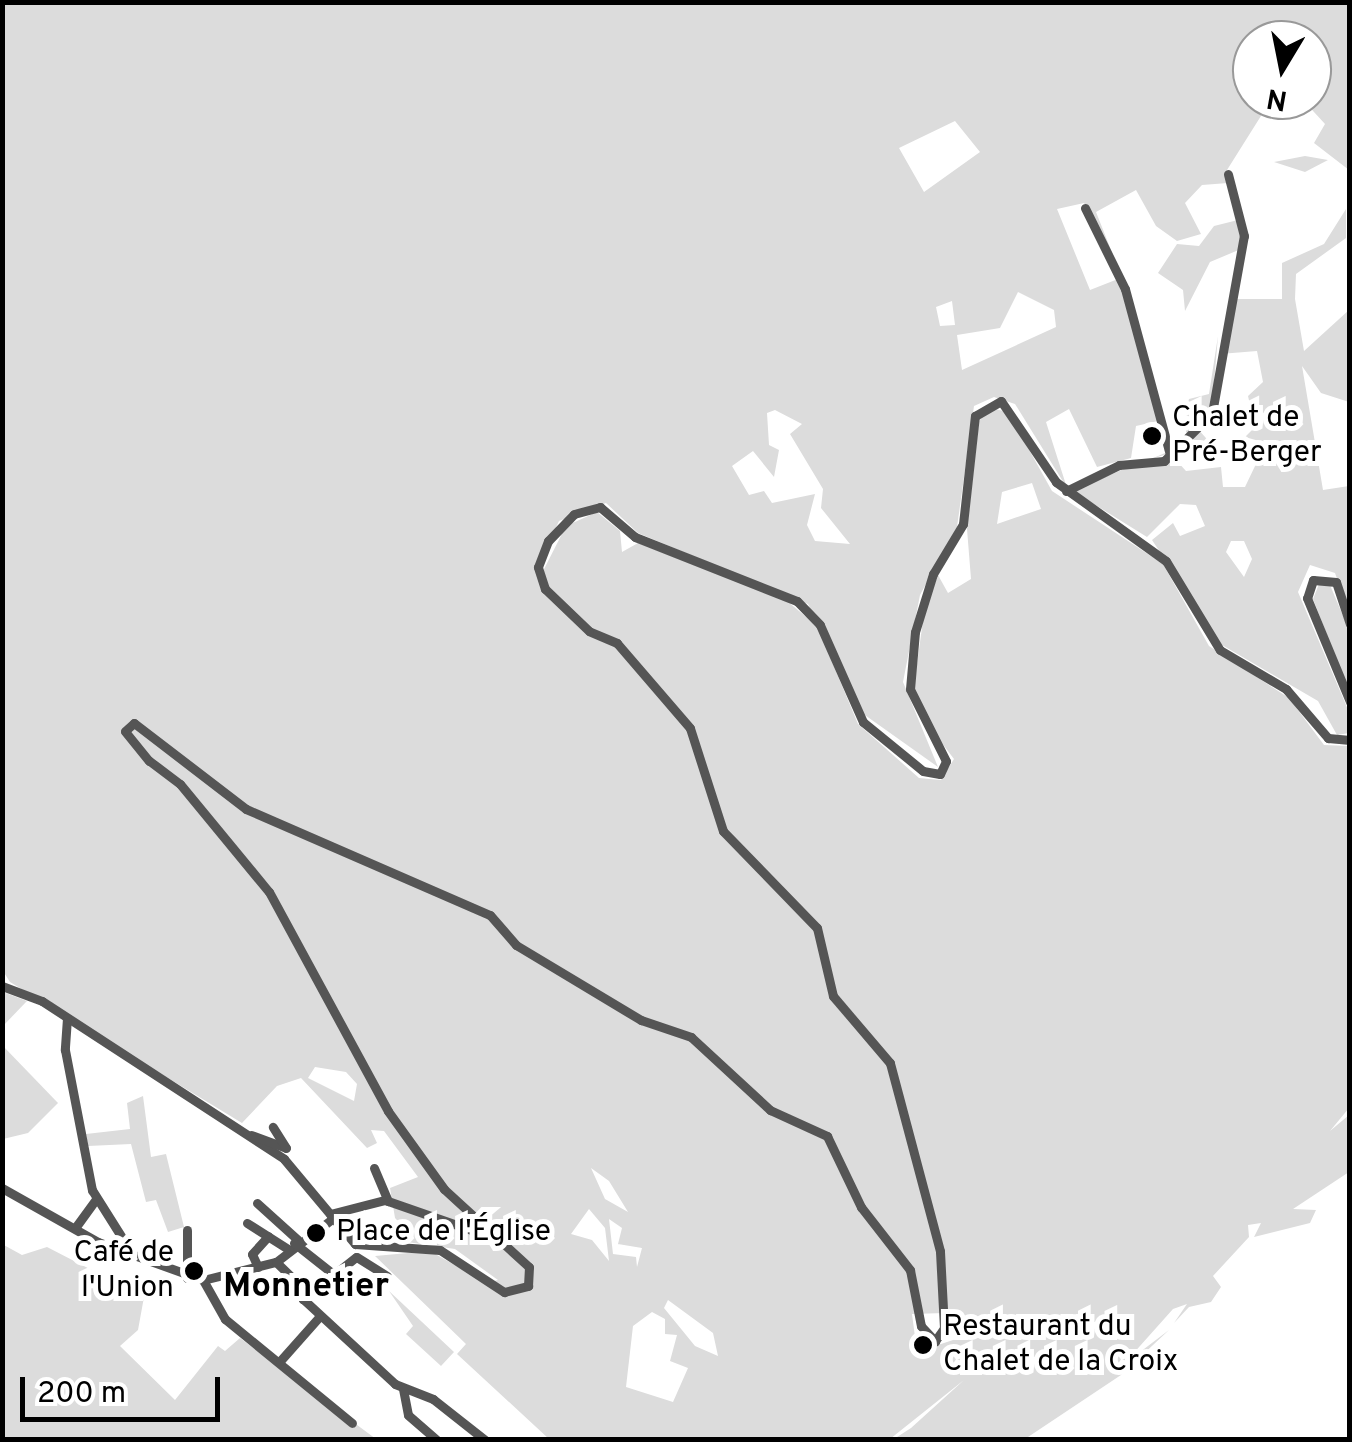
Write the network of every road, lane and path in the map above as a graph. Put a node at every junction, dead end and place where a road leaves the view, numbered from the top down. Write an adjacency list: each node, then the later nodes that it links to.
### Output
1 (1229, 177): 3 (street)
2 (1085, 208): 3 (street)
3 (1170, 455): 4 (street)
4 (1066, 492): 7 (street); 22 (street)
5 (1350, 624): 6 (street)
6 (1350, 702)
7 (1350, 740)
8 (2, 986): 9 (street)
9 (67, 1018): 11 (street); 14 (street)
10 (273, 1127): 11 (street)
11 (251, 1136): 17 (street)
12 (374, 1168): 15 (street)
13 (2, 1188): 19 (street)
14 (96, 1199): 19 (street); 24 (street)
15 (388, 1201): 17 (street); 22 (street)
16 (256, 1203): 23 (street)
17 (331, 1216): 22 (street); 23 (street)
18 (247, 1223): 21 (street)
19 (75, 1228): 24 (street)
20 (187, 1230): 30 (street)
21 (268, 1236): 23 (street); 26 (street)
22 (499, 1240)
23 (293, 1244): 25 (street); 27 (street)
24 (132, 1254): 30 (street)
25 (276, 1262): 26 (street); 29 (street)
26 (258, 1267): 31 (street)
27 (332, 1273): 28 (street); 33 (street)
28 (387, 1276)
29 (290, 1277): 32 (street); 33 (street)
30 (187, 1278): 31 (street)
31 (203, 1280): 35 (street)
32 (280, 1292)
33 (306, 1298): 34 (street)
34 (320, 1317): 35 (street); 36 (street)
35 (280, 1362): 37 (street)
36 (403, 1389): 38 (street); 39 (street)
37 (352, 1423)
38 (437, 1440)
39 (485, 1440)

